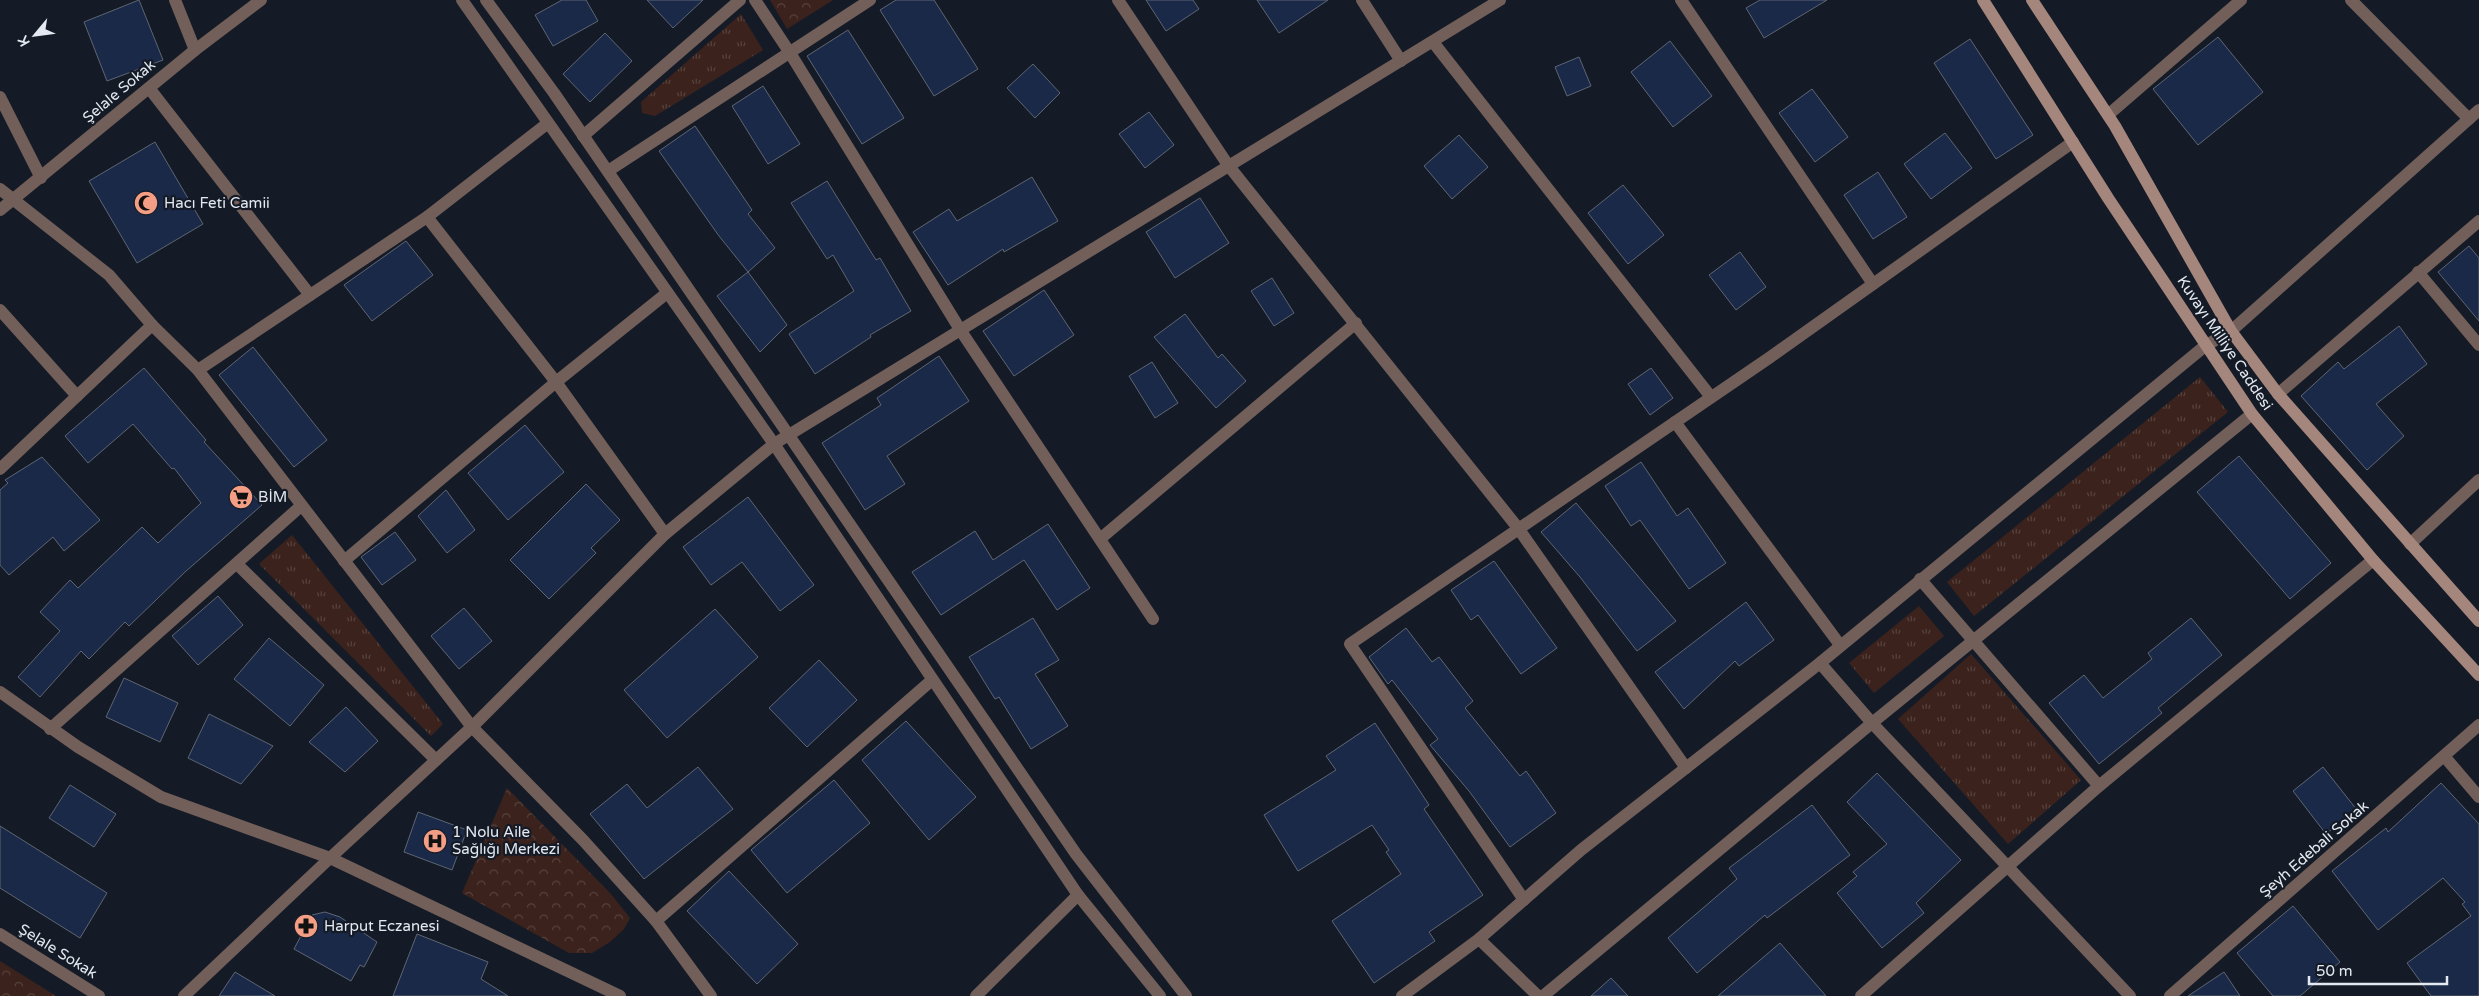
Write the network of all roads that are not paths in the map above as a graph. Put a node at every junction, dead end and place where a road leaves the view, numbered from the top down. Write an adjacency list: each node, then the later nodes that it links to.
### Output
1 (175, 0): 17 (street)
2 (261, 0): 17 (street, Şelale Sokak)
3 (462, 0): 24 (street)
4 (486, 0): 25 (street)
5 (740, 0): 25 (street)
6 (755, 0): 18 (street)
7 (870, 0): 18 (street)
8 (1118, 0): 27 (street)
9 (1362, 0): 19 (street)
10 (1500, 0): 16 (street)
11 (1681, 0): 36 (street)
12 (1984, 0): 26 (main road, Kuvayı Milliye Caddesi)
13 (2032, 0): 23 (main road, Kuvayı Milliye Caddesi)
14 (2241, 0): 23 (street)
15 (2351, 0): 22 (street)
16 (1433, 42): 19 (street); 50 (street)
17 (195, 50): 20 (street, Şelale Sokak)
18 (790, 53): 28 (street); 43 (street)
19 (1402, 61): 27 (street)
20 (149, 88): 29 (street, Şelale Sokak); 38 (street)
21 (0, 97): 29 (street)
22 (2474, 114): 42 (street)
23 (2108, 115): 42 (main road, Kuvayı Milliye Caddesi)
24 (548, 123): 33 (street); 37 (street)
25 (583, 136): 28 (street)
26 (2073, 142): 36 (street); 45 (main road, Kuvayı Milliye Caddesi)
27 (1228, 166): 40 (street); 43 (street)
28 (608, 172): 53 (street)
29 (41, 178): 31 (street, Şelale Sokak)
30 (0, 189): 31 (street)
31 (15, 198): 32 (street, Şelale Sokak); 41 (street)
32 (0, 210)
33 (427, 217): 38 (street); 47 (street)
34 (2479, 221): 35 (street)
35 (2418, 272): 44 (street); 48 (street)
36 (1873, 284): 50 (street)
37 (667, 293): 47 (street); 54 (street)
38 (310, 295): 46 (street)
39 (0, 310): 49 (street)
40 (1356, 323): 58 (street); 60 (street)
41 (152, 325): 46 (street); 49 (street)
42 (2231, 330): 45 (street); 48 (main road, Kuvayı Milliye Caddesi)
43 (961, 331): 53 (street); 60 (street)
44 (2479, 345)
45 (2206, 346): 51 (main road, Kuvayı Milliye Caddesi); 65 (street)
46 (198, 370): 57 (street)
47 (556, 382): 59 (street); 63 (street)
48 (2278, 394): 61 (main road, Kuvayı Milliye Caddesi)
49 (76, 396): 55 (street)
50 (1711, 397): 52 (street)
51 (2252, 414): 62 (main road, Kuvayı Milliye Caddesi); 68 (street)
52 (1675, 422): 58 (street); 69 (street)
53 (789, 435): 54 (street); 96 (street)
54 (774, 444): 59 (street); 72 (street)
55 (0, 469)
56 (2479, 480): 61 (street)
57 (302, 506): 63 (street); 64 (street)
58 (1518, 528): 80 (street); 86 (street)
59 (665, 534): 76 (street)
60 (1100, 539): 66 (street)
61 (2410, 544): 67 (main road, Kuvayı Milliye Caddesi)
62 (2372, 560): 71 (main road, Kuvayı Milliye Caddesi); 81 (street)
63 (344, 562): 76 (street)
64 (237, 564): 77 (street); 79 (street)
65 (1920, 579): 68 (street); 69 (street)
66 (1153, 619)
67 (2479, 622)
68 (1974, 640): 74 (street); 81 (street)
69 (1840, 645): 70 (street)
70 (1820, 663): 74 (street); 80 (street)
71 (2479, 675)
72 (932, 680): 85 (street); 87 (street)
73 (0, 692): 77 (street)
74 (1872, 723): 84 (street); 99 (street)
75 (2479, 725): 78 (street, Şeyh Edebali Sokak)
76 (472, 728): 79 (street); 87 (street)
77 (50, 729): 83 (street)
78 (2444, 756): 82 (street); 102 (street, Şeyh Edebali Sokak)
79 (436, 760): 83 (street)
80 (1686, 768): 86 (street)
81 (2099, 786): 84 (street)
82 (2479, 797)
83 (330, 858): 91 (street); 92 (street)
84 (2006, 865): 100 (street); 101 (street)
85 (1078, 895): 94 (street); 95 (street)
86 (1524, 900): 89 (street)
87 (656, 921): 93 (street)
88 (0, 934): 90 (street, Şelale Sokak)
89 (1479, 939): 97 (street); 98 (street)
90 (99, 996)
91 (184, 996)
92 (620, 996)
93 (711, 996)
94 (976, 996)
95 (1160, 996)
96 (1186, 996)
97 (1402, 996)
98 (1538, 996)
99 (1543, 996)
100 (1861, 996)
101 (2130, 996)
102 (2170, 996)

